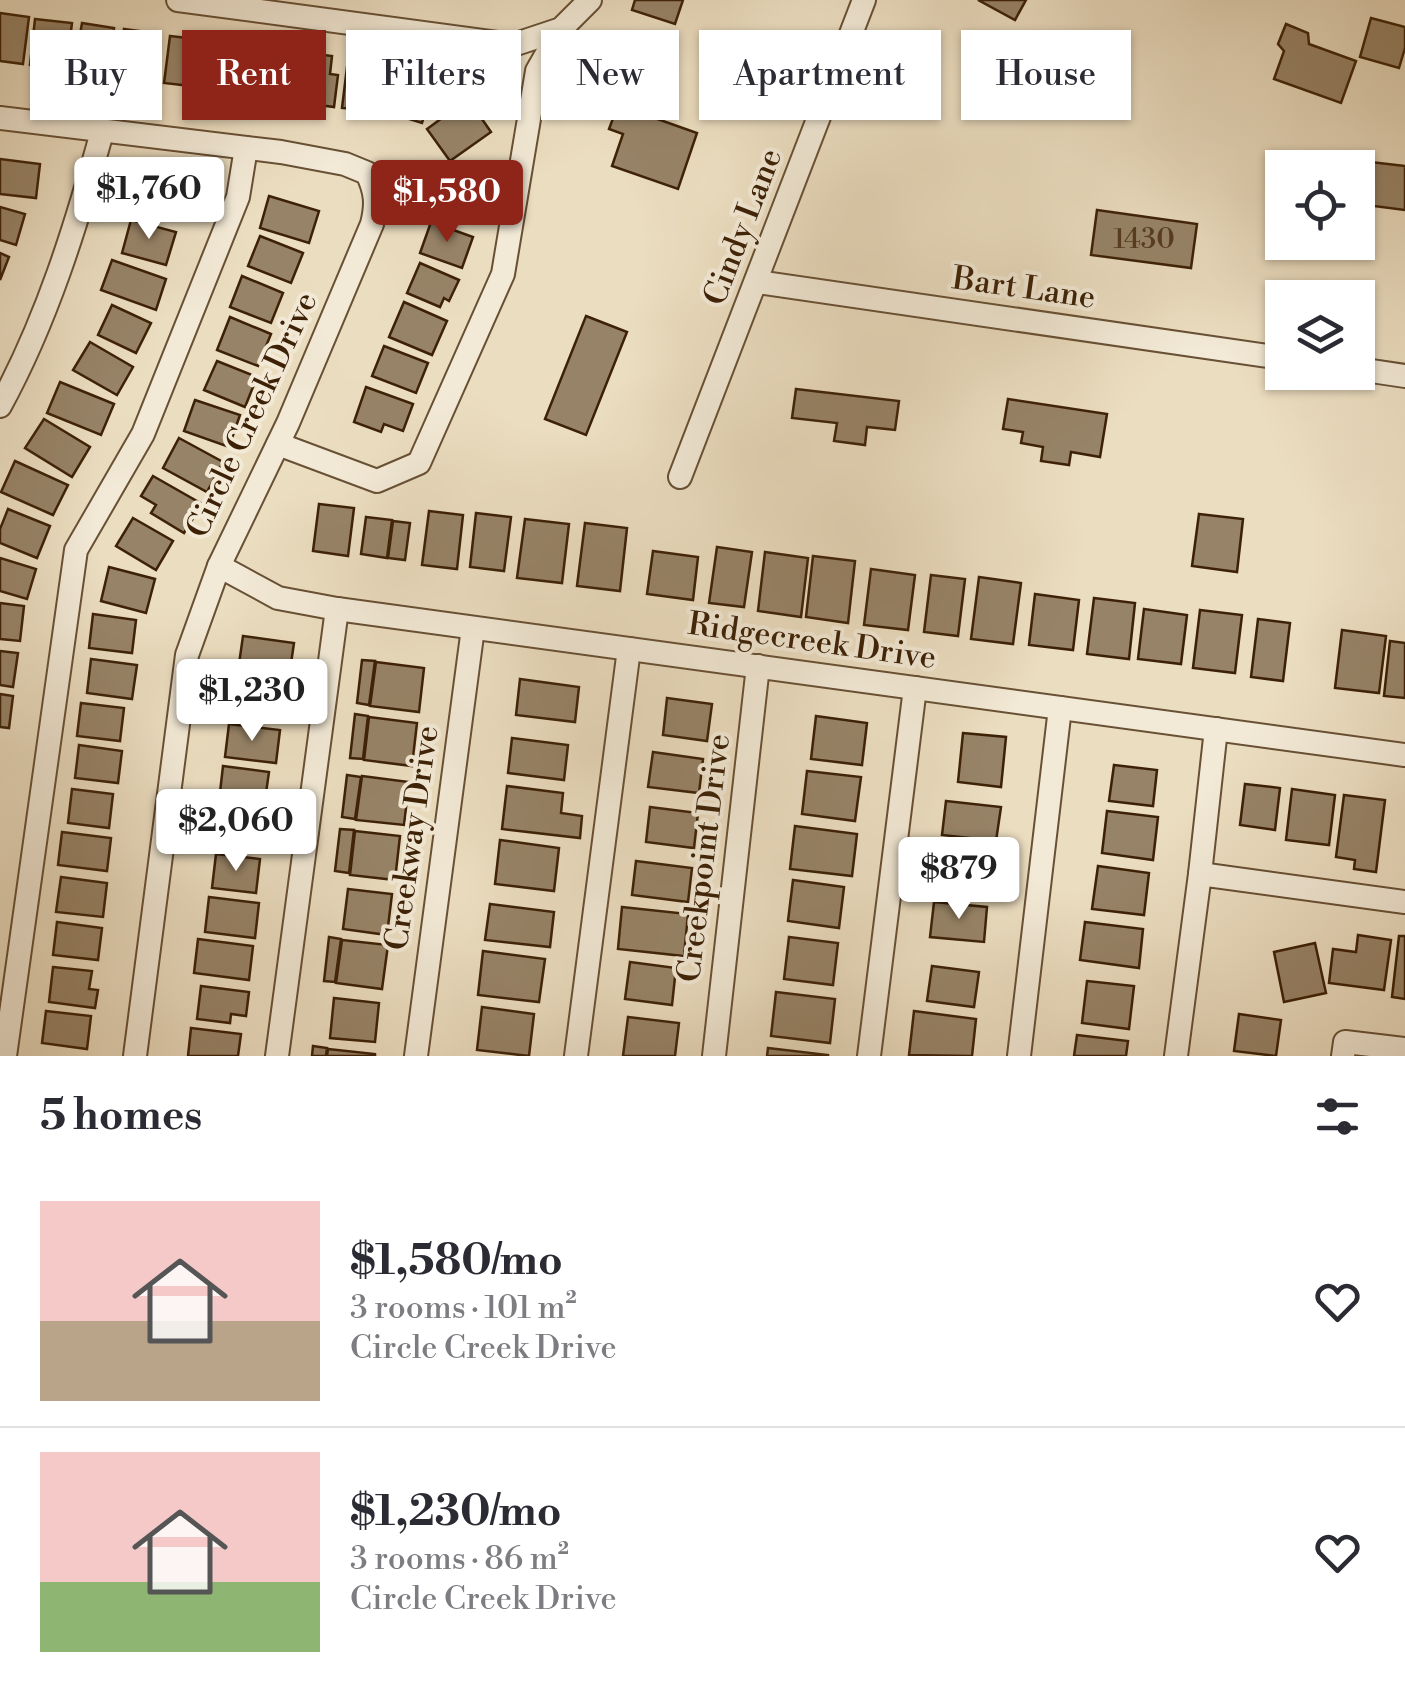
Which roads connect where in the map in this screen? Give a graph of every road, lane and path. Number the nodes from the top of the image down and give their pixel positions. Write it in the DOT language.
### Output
graph roads {
  1 [pos="178,0"];
  2 [pos="590,0"];
  3 [pos="864,0"];
  4 [pos="561,29"];
  5 [pos="0,118"];
  6 [pos="102,132"];
  7 [pos="246,148"];
  8 [pos="757,282"];
  9 [pos="1265,356"];
  10 [pos="1375,372"];
  11 [pos="1405,376"];
  12 [pos="0,406"];
  13 [pos="278,444"];
  14 [pos="680,476"];
  15 [pos="219,566"];
  16 [pos="336,609"];
  17 [pos="473,628"];
  18 [pos="629,649"];
  19 [pos="758,666"];
  20 [pos="915,688"];
  21 [pos="1060,708"];
  22 [pos="1216,729"];
  23 [pos="1405,755"];
  24 [pos="1200,874"];
  25 [pos="1405,902"];
  26 [pos="1405,1049"];
  27 [pos="4,1056"];
  28 [pos="134,1056"];
  29 [pos="277,1056"];
  30 [pos="416,1056"];
  31 [pos="576,1056"];
  32 [pos="714,1056"];
  33 [pos="869,1056"];
  34 [pos="1019,1056"];
  35 [pos="1176,1056"];
  36 [pos="1343,1056"];
  1 -- 4 [label="street"];
  2 -- 4 [label="street"];
  3 -- 8 [label="street, Cindy Lane"];
  4 -- 13 [label="street"];
  5 -- 6 [label="street, Circle Creek Drive"];
  6 -- 7 [label="street, Circle Creek Drive"];
  6 -- 12 [label="street"];
  7 -- 13 [label="street, Circle Creek Drive"];
  7 -- 27 [label="street"];
  8 -- 9 [label="street, Bart Lane"];
  8 -- 14 [label="street, Cindy Lane"];
  10 -- 11 [label="street"];
  13 -- 15 [label="street, Circle Creek Drive"];
  15 -- 16 [label="street, Ridgecreek Drive"];
  15 -- 28 [label="street, Circle Creek Drive"];
  16 -- 17 [label="street, Ridgecreek Drive"];
  16 -- 29 [label="street"];
  17 -- 18 [label="street, Ridgecreek Drive"];
  17 -- 30 [label="street, Creekway Drive"];
  18 -- 19 [label="street, Ridgecreek Drive"];
  18 -- 31 [label="street"];
  19 -- 20 [label="street, Ridgecreek Drive"];
  19 -- 32 [label="street, Creekpoint Drive"];
  20 -- 21 [label="street, Ridgecreek Drive"];
  20 -- 33 [label="street"];
  21 -- 22 [label="street, Ridgecreek Drive"];
  21 -- 34 [label="street"];
  22 -- 23 [label="street, Ridgecreek Drive"];
  22 -- 24 [label="street"];
  24 -- 25 [label="street"];
  24 -- 35 [label="street"];
  26 -- 36 [label="street"];
}
